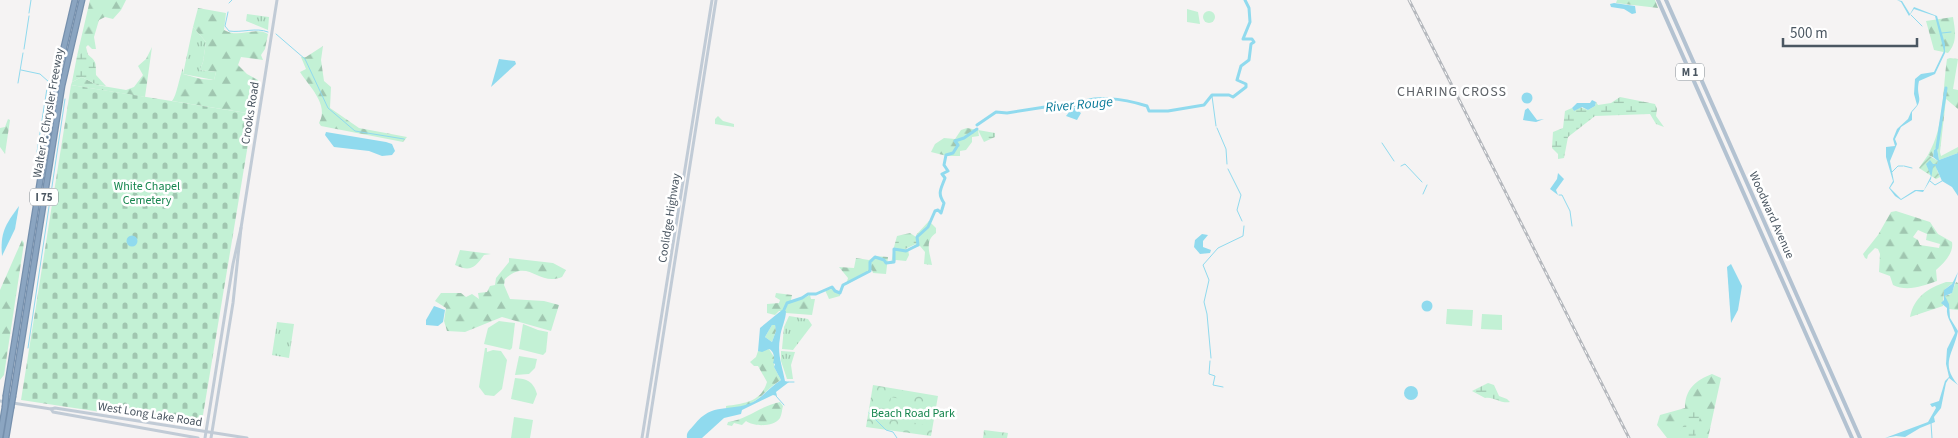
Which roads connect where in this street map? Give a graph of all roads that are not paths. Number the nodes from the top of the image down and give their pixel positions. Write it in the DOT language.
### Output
graph roads {
  1 [pos="75,0"];
  2 [pos="82,0"];
  3 [pos="277,0"];
  4 [pos="714,0"];
  5 [pos="1658,0"];
  6 [pos="1666,0"];
  7 [pos="1661,6"];
  8 [pos="1670,8"];
  9 [pos="1682,37"];
  10 [pos="1675,38"];
  11 [pos="1735,155"];
  12 [pos="1728,157"];
  13 [pos="1736,175"];
  14 [pos="1744,175"];
  15 [pos="683,197"];
  16 [pos="241,228"];
  17 [pos="1780,257"];
  18 [pos="1773,259"];
  19 [pos="233,264"];
  20 [pos="237,267"];
  21 [pos="227,301"];
  22 [pos="233,303"];
  23 [pos="225,312"];
  24 [pos="231,314"];
  25 [pos="1819,344"];
  26 [pos="1811,345"];
  27 [pos="219,348"];
  28 [pos="225,352"];
  29 [pos="1832,374"];
  30 [pos="215,376"];
  31 [pos="1825,376"];
  32 [pos="220,379"];
  33 [pos="0,401"];
  34 [pos="51,409"];
  35 [pos="77,411"];
  36 [pos="74,416"];
  37 [pos="104,416"];
  38 [pos="112,417"];
  39 [pos="97,421"];
  40 [pos="208,421"];
  41 [pos="107,423"];
  42 [pos="148,423"];
  43 [pos="214,424"];
  44 [pos="160,425"];
  45 [pos="145,430"];
  46 [pos="197,430"];
  47 [pos="157,431"];
  48 [pos="206,432"];
  49 [pos="212,433"];
  50 [pos="224,434"];
  51 [pos="0,437"];
  52 [pos="193,437"];
  53 [pos="1852,437"];
  54 [pos="6,438"];
  55 [pos="198,438"];
  56 [pos="205,438"];
  57 [pos="211,438"];
  58 [pos="220,438"];
  59 [pos="246,438"];
  60 [pos="642,438"];
  61 [pos="646,438"];
  62 [pos="1860,438"];
  1 -- 51 [label="highway, Walter P. Chrysler Freeway / I 75, bridge"];
  2 -- 54 [label="highway, Walter P. Chrysler Freeway / I 75, bridge"];
  3 -- 16 [label="main road, Crooks Road"];
  4 -- 15 [label="main road, Coolidge Highway"];
  5 -- 7 [label="main road, Woodward Avenue / M 1"];
  6 -- 8 [label="main road, Woodward Avenue / M 1"];
  7 -- 8 [label="main road"];
  7 -- 10 [label="main road, Woodward Avenue / M 1"];
  8 -- 9 [label="main road, Woodward Avenue / M 1"];
  9 -- 10 [label="main road"];
  9 -- 11 [label="main road, Woodward Avenue / M 1"];
  10 -- 12 [label="main road, Woodward Avenue / M 1"];
  11 -- 12 [label="main road"];
  11 -- 14 [label="main road, Woodward Avenue / M 1"];
  12 -- 13 [label="main road, Woodward Avenue / M 1"];
  13 -- 14 [label="main road"];
  13 -- 18 [label="main road, Woodward Avenue / M 1"];
  14 -- 17 [label="main road, Woodward Avenue / M 1"];
  15 -- 60 [label="main road, Coolidge Highway"];
  15 -- 61 [label="main road, Coolidge Highway"];
  16 -- 19 [label="main road, Crooks Road"];
  16 -- 20 [label="main road, Crooks Road"];
  17 -- 18 [label="main road"];
  17 -- 25 [label="main road, Woodward Avenue / M 1"];
  18 -- 26 [label="main road, M 1"];
  19 -- 20 [label="main road"];
  19 -- 21 [label="main road, Crooks Road"];
  20 -- 22 [label="main road, Crooks Road"];
  21 -- 22 [label="main road"];
  21 -- 23 [label="main road, Crooks Road"];
  22 -- 24 [label="main road, Crooks Road"];
  23 -- 24 [label="main road"];
  23 -- 27 [label="main road, Crooks Road"];
  24 -- 28 [label="main road, Crooks Road"];
  25 -- 26 [label="main road"];
  25 -- 29 [label="main road, Woodward Avenue / M 1"];
  26 -- 31 [label="main road, M 1"];
  27 -- 28 [label="main road"];
  27 -- 30 [label="main road, Crooks Road"];
  28 -- 32 [label="main road, Crooks Road"];
  29 -- 31 [label="main road"];
  29 -- 62 [label="main road, Woodward Avenue / M 1"];
  30 -- 32 [label="main road"];
  30 -- 40 [label="main road, Crooks Road"];
  31 -- 53 [label="main road, M 1"];
  32 -- 43 [label="main road, Crooks Road"];
  33 -- 34 [label="main road, West Long Lake Road"];
  34 -- 35 [label="main road, West Long Lake Road"];
  34 -- 36 [label="main road, West Long Lake Road"];
  35 -- 36 [label="main road"];
  35 -- 37 [label="main road, West Long Lake Road"];
  36 -- 39 [label="main road, West Long Lake Road"];
  37 -- 38 [label="main road, West Long Lake Road"];
  37 -- 39 [label="main road"];
  38 -- 41 [label="main road"];
  38 -- 42 [label="main road, West Long Lake Road"];
  39 -- 41 [label="main road, West Long Lake Road"];
  40 -- 43 [label="main road"];
  40 -- 48 [label="main road, Crooks Road"];
  41 -- 45 [label="main road, West Long Lake Road"];
  42 -- 44 [label="main road, West Long Lake Road"];
  42 -- 45 [label="main road"];
  43 -- 49 [label="main road, Crooks Road"];
  44 -- 46 [label="main road, West Long Lake Road"];
  44 -- 47 [label="main road"];
  45 -- 47 [label="main road, West Long Lake Road"];
  46 -- 48 [label="main road, West Long Lake Road"];
  46 -- 52 [label="main road"];
  47 -- 52 [label="main road, West Long Lake Road"];
  48 -- 49 [label="main road, West Long Lake Road"];
  48 -- 56 [label="main road, Crooks Road"];
  49 -- 50 [label="main road, West Long Lake Road"];
  49 -- 57 [label="main road, Crooks Road"];
  50 -- 58 [label="main road"];
  50 -- 59 [label="main road, West Long Lake Road"];
  52 -- 55 [label="main road, West Long Lake Road"];
}
